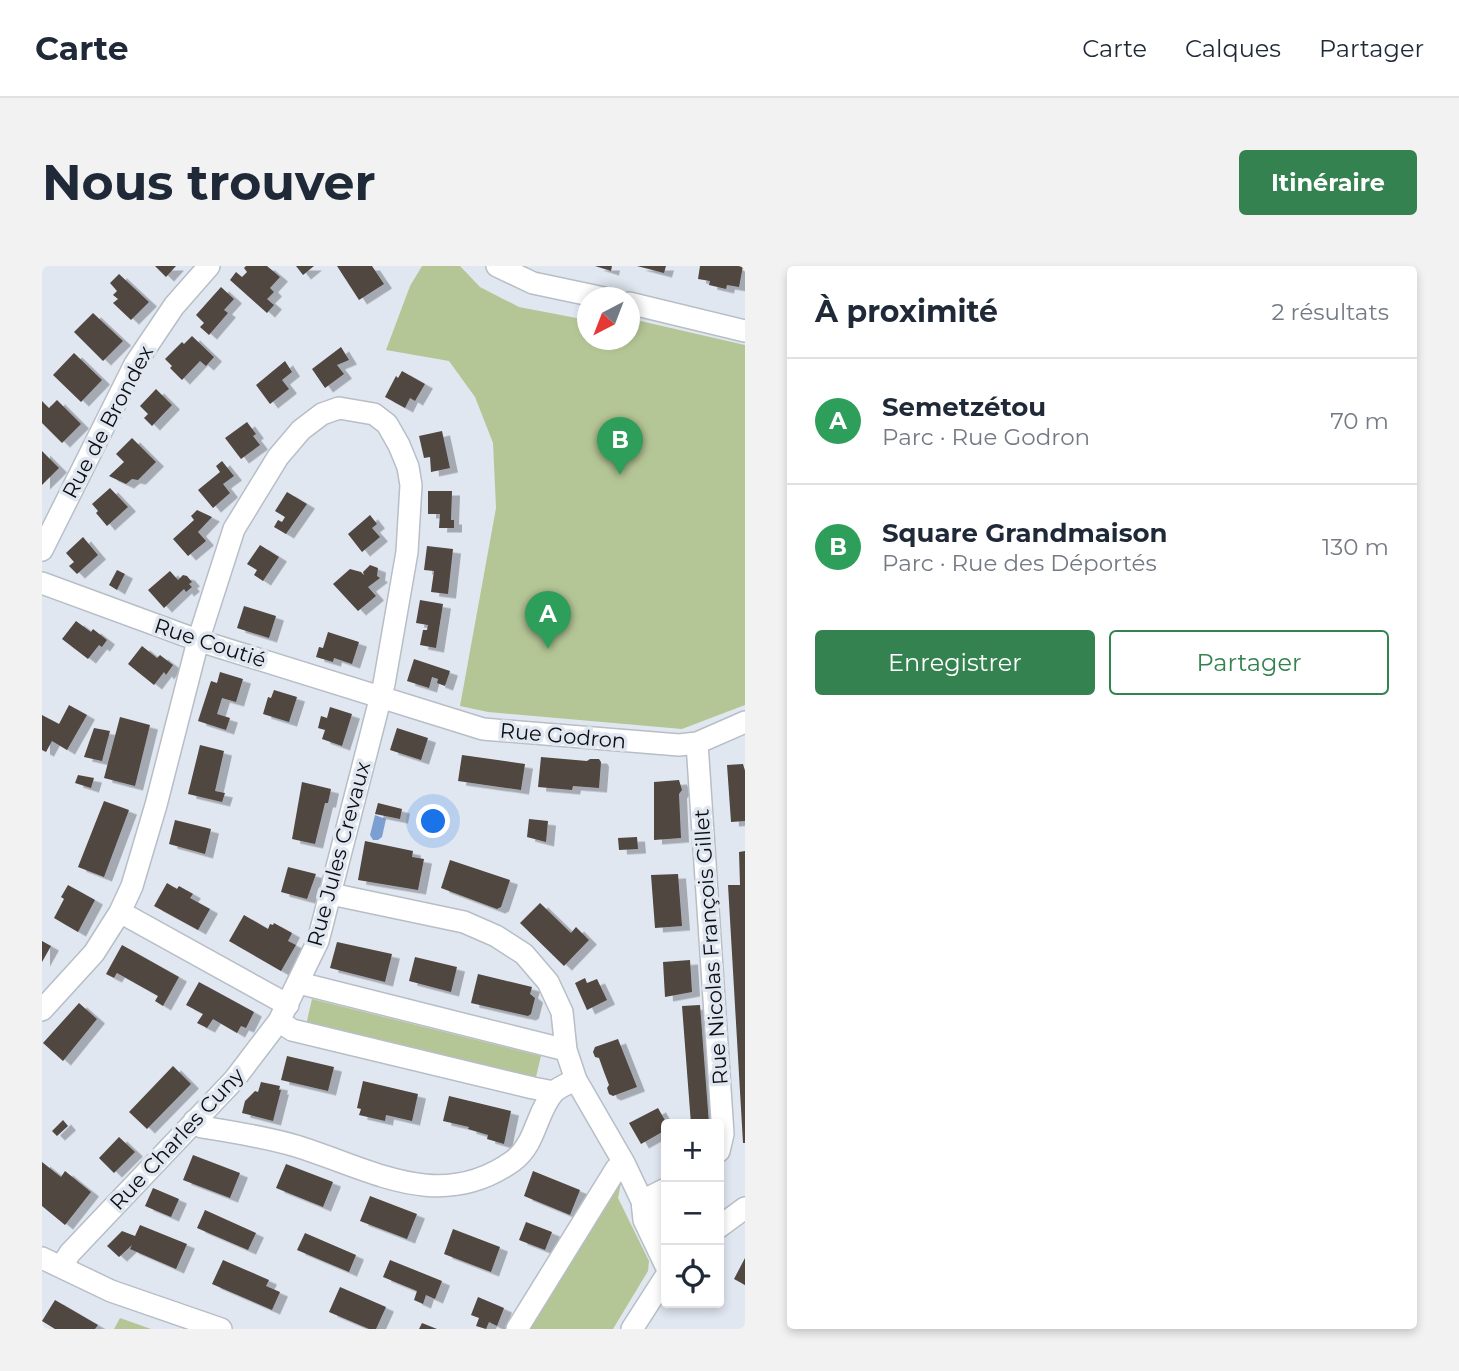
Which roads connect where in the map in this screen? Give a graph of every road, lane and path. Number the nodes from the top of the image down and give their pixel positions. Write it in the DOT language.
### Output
graph roads {
  1 [pos="209,266"];
  2 [pos="497,266"];
  3 [pos="577,292"];
  4 [pos="640,306"];
  5 [pos="745,331"];
  6 [pos="42,550"];
  7 [pos="42,583"];
  8 [pos="198,641"];
  9 [pos="380,698"];
  10 [pos="745,722"];
  11 [pos="697,743"];
  12 [pos="331,894"];
  13 [pos="115,921"];
  14 [pos="299,983"];
  15 [pos="42,1010"];
  16 [pos="283,1013"];
  17 [pos="566,1050"];
  18 [pos="576,1080"];
  19 [pos="554,1091"];
  20 [pos="722,1119"];
  21 [pos="194,1121"];
  22 [pos="625,1163"];
  23 [pos="661,1192"];
  24 [pos="642,1202"];
  25 [pos="745,1208"];
  26 [pos="661,1219"];
  27 [pos="724,1223"];
  28 [pos="661,1256"];
  29 [pos="52,1263"];
  30 [pos="661,1284"];
  31 [pos="221,1329"];
  32 [pos="517,1329"];
  33 [pos="632,1329"];
  1 -- 6 [label="street, Rue de Brondex"];
  2 -- 3 [label="street"];
  4 -- 5 [label="street"];
  7 -- 8 [label="street, Rue Coutié"];
  8 -- 9 [label="street, Rue Coutié"];
  8 -- 9 [label="street, Rue Jules Crevaux"];
  8 -- 13 [label="street, Rue Jules Crevaux"];
  9 -- 11 [label="street, Rue Godron"];
  9 -- 12 [label="street, Rue Jules Crevaux"];
  10 -- 11 [label="street, Rue Godron"];
  11 -- 20 [label="street, Rue Nicolas François Gillet"];
  12 -- 14 [label="street, Rue Jules Crevaux"];
  12 -- 17 [label="street"];
  13 -- 15 [label="street, Rue Jules Crevaux"];
  13 -- 16 [label="street"];
  14 -- 16 [label="street, Rue Jules Crevaux"];
  14 -- 17 [label="street"];
  16 -- 19 [label="street"];
  16 -- 21 [label="street, Rue Charles Cuny"];
  17 -- 18 [label="street"];
  18 -- 19 [label="street"];
  18 -- 22 [label="street"];
  19 -- 21 [label="street"];
  21 -- 29 [label="street, Rue Charles Cuny"];
  22 -- 24 [label="street"];
  22 -- 32 [label="street"];
  23 -- 24 [label="street"];
  24 -- 26 [label="street"];
  24 -- 28 [label="street"];
  25 -- 27 [label="street"];
  29 -- 31 [label="street"];
  30 -- 33 [label="street"];
}
